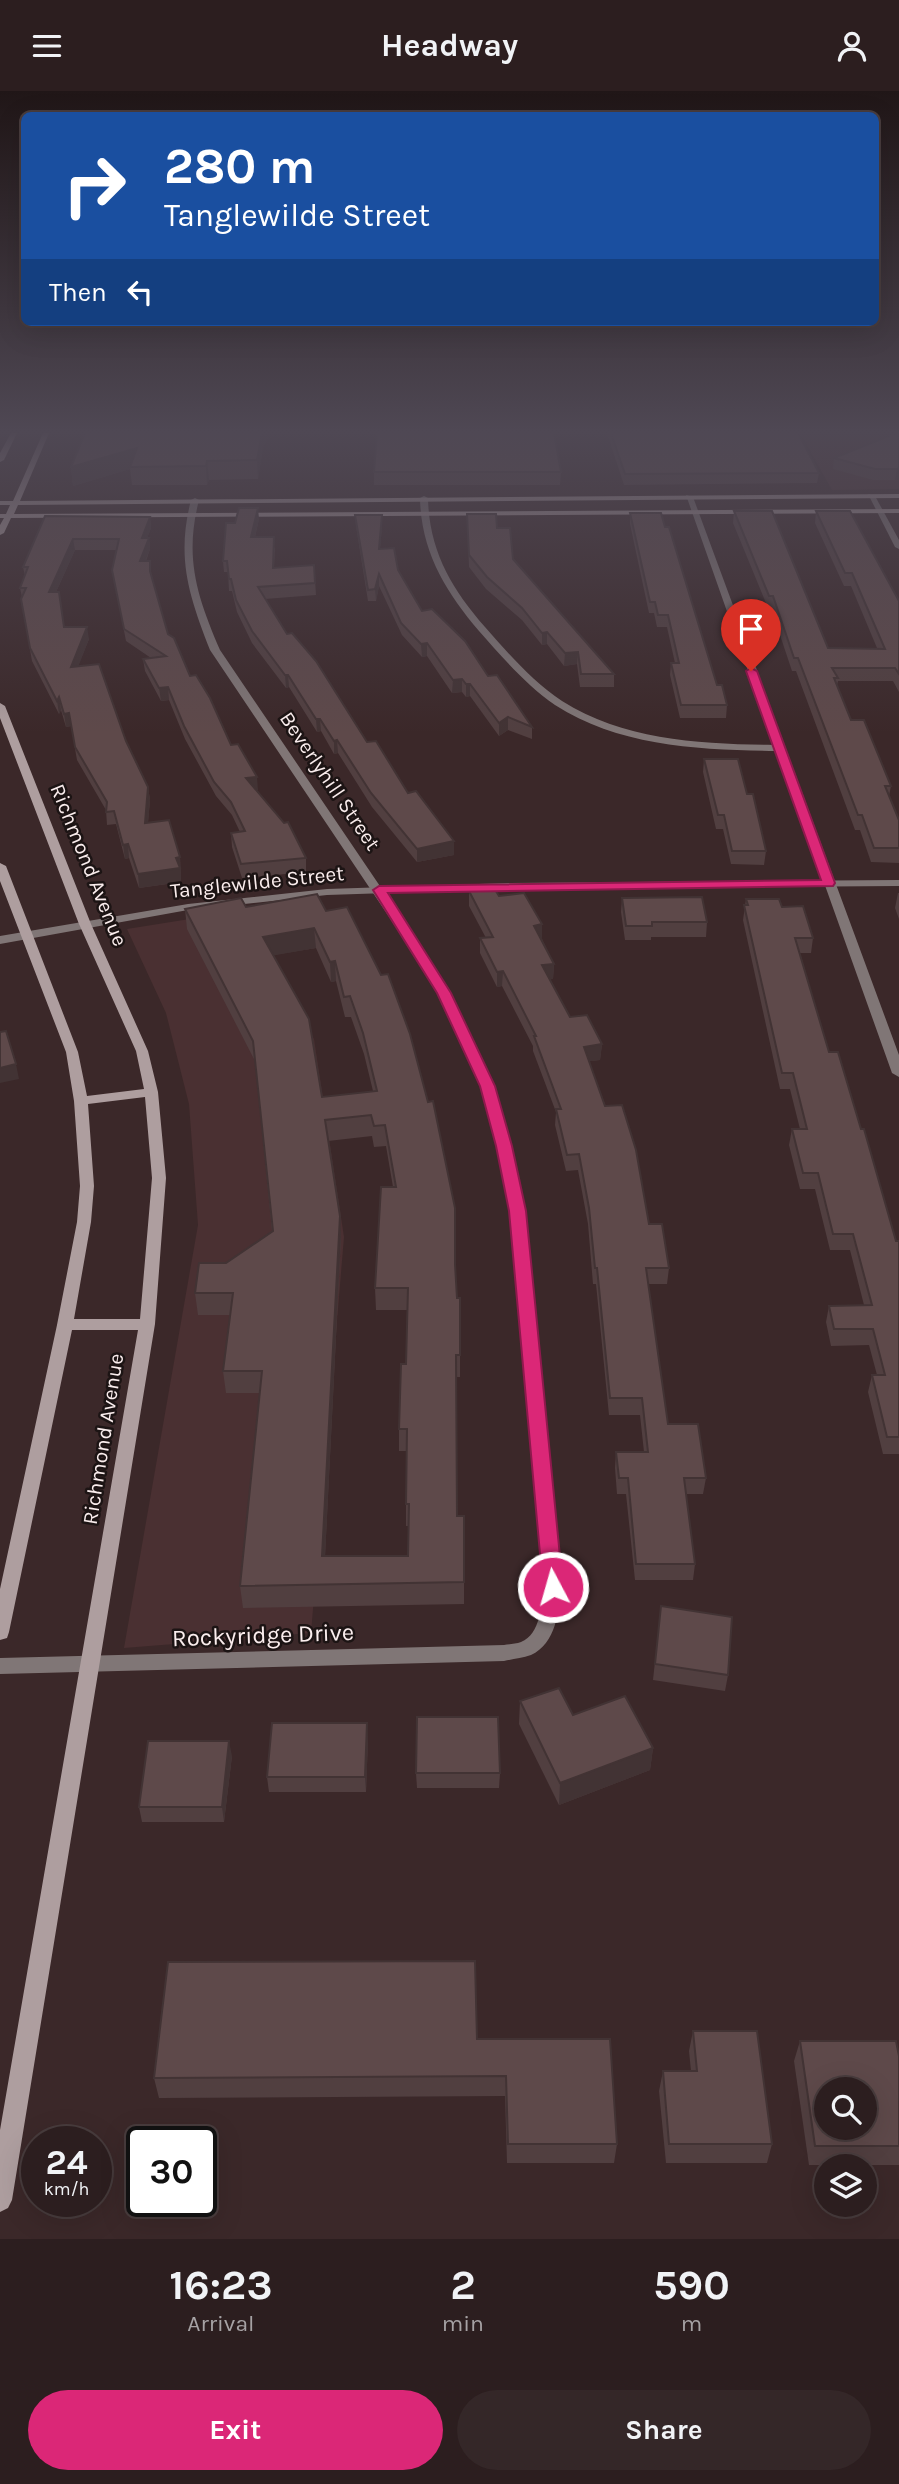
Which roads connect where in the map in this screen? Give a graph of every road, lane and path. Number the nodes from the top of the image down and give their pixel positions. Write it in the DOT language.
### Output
graph roads {
  1 [pos="188,533"];
  2 [pos="426,533"];
  3 [pos="701,533"];
  4 [pos="0,706"];
  5 [pos="779,748"];
  6 [pos="0,866"];
  7 [pos="829,883"];
  8 [pos="899,883"];
  9 [pos="379,890"];
  10 [pos="85,924"];
  11 [pos="26,935"];
  12 [pos="0,940"];
  13 [pos="899,1073"];
  14 [pos="151,1092"];
  15 [pos="81,1101"];
  16 [pos="147,1324"];
  17 [pos="65,1325"];
  18 [pos="0,1632"];
  19 [pos="527,1648"];
  20 [pos="91,1664"];
  21 [pos="0,1666"];
  22 [pos="0,2200"];
  1 -- 9 [label="street, Beverlyhill Street"];
  2 -- 5 [label="street"];
  3 -- 5 [label="street"];
  4 -- 10 [label="main road, Richmond Avenue"];
  5 -- 7 [label="street"];
  6 -- 11 [label="main road"];
  7 -- 8 [label="street, Tanglewilde Street"];
  7 -- 9 [label="street, Tanglewilde Street"];
  7 -- 13 [label="street"];
  9 -- 10 [label="street, Tanglewilde Street"];
  9 -- 19 [label="street, Beverlyhill Street"];
  10 -- 11 [label="street, Tanglewilde Street"];
  10 -- 14 [label="main road, Richmond Avenue"];
  11 -- 12 [label="street, Tanglewilde Street"];
  11 -- 15 [label="main road"];
  14 -- 15 [label="main road"];
  14 -- 16 [label="main road, Richmond Avenue"];
  15 -- 17 [label="main road"];
  16 -- 17 [label="main road"];
  16 -- 20 [label="main road, Richmond Avenue"];
  17 -- 18 [label="main road"];
  19 -- 20 [label="street, Rockyridge Drive"];
  20 -- 21 [label="street, Rockyridge Drive"];
  20 -- 22 [label="main road, Richmond Avenue"];
}
